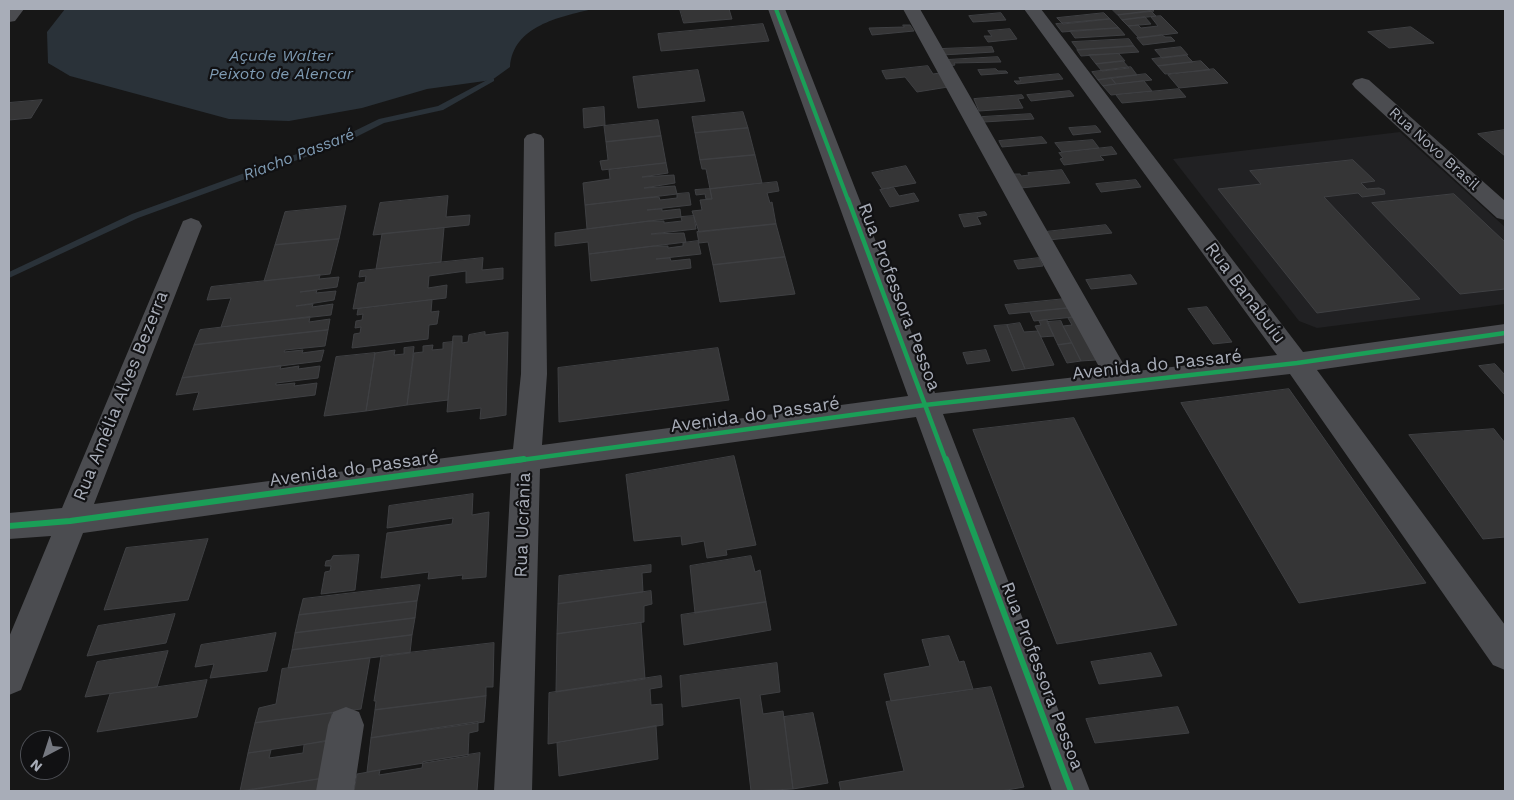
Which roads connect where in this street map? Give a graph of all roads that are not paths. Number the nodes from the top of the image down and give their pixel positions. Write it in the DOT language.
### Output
graph roads {
  1 [pos="15,9"];
  2 [pos="776,9"];
  3 [pos="911,9"];
  4 [pos="1032,9"];
  5 [pos="9,17"];
  6 [pos="1362,84"];
  7 [pos="534,139"];
  8 [pos="1505,213"];
  9 [pos="191,226"];
  10 [pos="1505,333"];
  11 [pos="1297,363"];
  12 [pos="1121,383"];
  13 [pos="925,405"];
  14 [pos="526,460"];
  15 [pos="70,521"];
  16 [pos="9,526"];
  17 [pos="1505,653"];
  18 [pos="9,678"];
  19 [pos="346,725"];
  20 [pos="335,791"];
  21 [pos="513,791"];
  22 [pos="1071,791"];
  1 -- 5 [label="street"];
  2 -- 13 [label="street, Rua Professora Pessoa"];
  3 -- 12 [label="street"];
  4 -- 11 [label="street, Rua Banabuíu"];
  6 -- 8 [label="street, Rua Novo Brasil"];
  7 -- 14 [label="street, Rua Ucrânia"];
  9 -- 15 [label="street, Rua Amélia Alves Bezerra"];
  10 -- 11 [label="street, Avenida do Passaré"];
  11 -- 12 [label="street, Avenida do Passaré"];
  11 -- 17 [label="street, Rua Banabuíu"];
  12 -- 13 [label="street, Avenida do Passaré"];
  13 -- 14 [label="street, Avenida do Passaré"];
  13 -- 22 [label="street, Rua Professora Pessoa"];
  14 -- 15 [label="street, Avenida do Passaré"];
  14 -- 21 [label="street, Rua Ucrânia"];
  15 -- 16 [label="street, Avenida do Passaré"];
  15 -- 18 [label="street, Rua Amélia Alves Bezerra"];
  19 -- 20 [label="street"];
}
